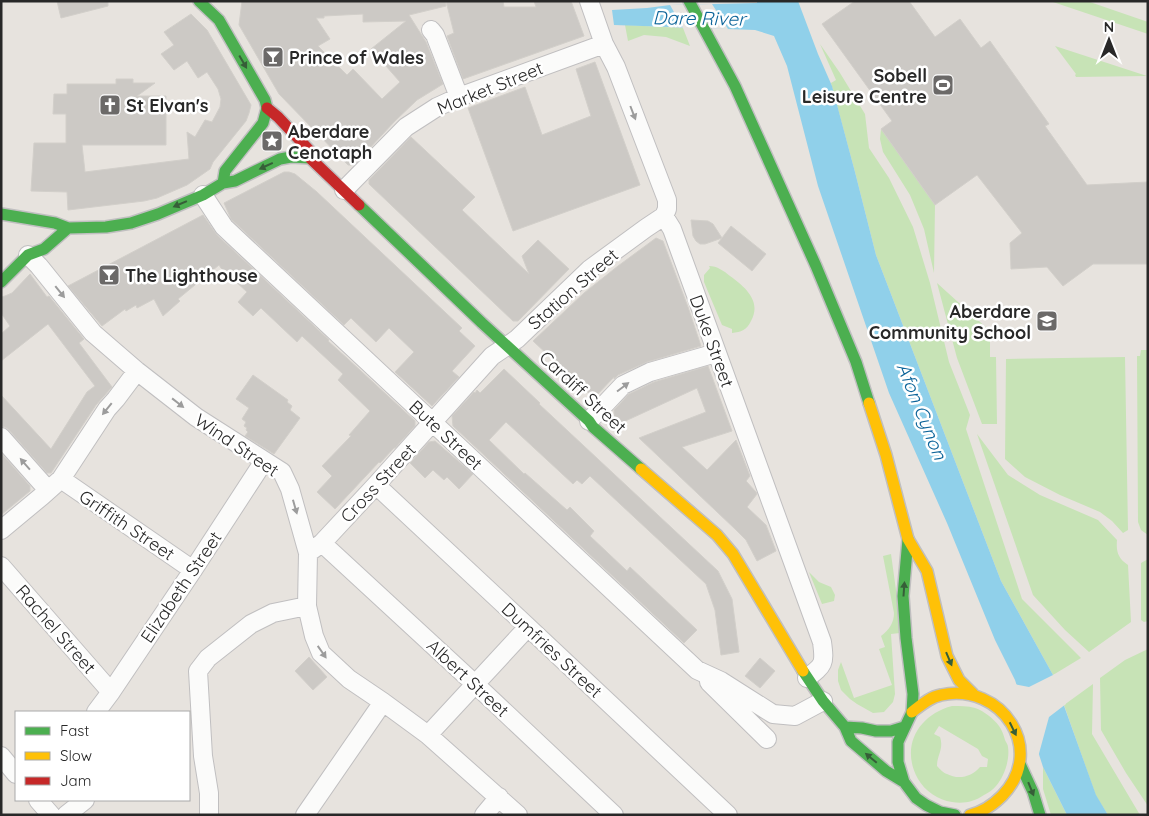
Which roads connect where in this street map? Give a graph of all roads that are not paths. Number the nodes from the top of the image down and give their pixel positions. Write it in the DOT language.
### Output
graph roads {
  1 [pos="199,1"];
  2 [pos="589,1"];
  3 [pos="689,1"];
  4 [pos="431,30"];
  5 [pos="604,44"];
  6 [pos="459,96"];
  7 [pos="267,108"];
  8 [pos="310,158"];
  9 [pos="223,182"];
  10 [pos="344,190"];
  11 [pos="203,195"];
  12 [pos="1,214"];
  13 [pos="664,216"];
  14 [pos="68,228"];
  15 [pos="25,249"];
  16 [pos="1,282"];
  17 [pos="507,346"];
  18 [pos="716,353"];
  19 [pos="136,371"];
  20 [pos="589,421"];
  21 [pos="433,422"];
  22 [pos="1,437"];
  23 [pos="264,461"];
  24 [pos="55,485"];
  25 [pos="376,486"];
  26 [pos="1,530"];
  27 [pos="908,539"];
  28 [pos="315,548"];
  29 [pos="1,566"];
  30 [pos="193,570"];
  31 [pos="307,606"];
  32 [pos="528,627"];
  33 [pos="696,670"];
  34 [pos="807,678"];
  35 [pos="476,685"];
  36 [pos="111,692"];
  37 [pos="973,694"];
  38 [pos="823,701"];
  39 [pos="384,702"];
  40 [pos="97,711"];
  41 [pos="912,712"];
  42 [pos="845,727"];
  43 [pos="904,727"];
  44 [pos="428,735"];
  45 [pos="767,738"];
  46 [pos="1020,764"];
  47 [pos="904,782"];
  48 [pos="499,798"];
  49 [pos="39,801"];
  50 [pos="84,801"];
  51 [pos="929,810"];
  52 [pos="975,814"];
  53 [pos="51,815"];
  54 [pos="66,815"];
  55 [pos="209,815"];
  56 [pos="305,815"];
  57 [pos="484,815"];
  58 [pos="518,815"];
  59 [pos="614,815"];
  60 [pos="728,815"];
  61 [pos="955,815"];
  62 [pos="1040,815"];
  1 -- 7 [label="main road, one-way"];
  2 -- 5 [label="street, Duke Street"];
  3 -- 27 [label="main road"];
  4 -- 6 [label="street"];
  5 -- 6 [label="street, Market Street"];
  5 -- 13 [label="street, Duke Street, one-way"];
  6 -- 10 [label="street, Market Street"];
  7 -- 8 [label="main road, Cardiff Street"];
  7 -- 9 [label="main road"];
  8 -- 9 [label="main road, one-way"];
  8 -- 10 [label="main road, Cardiff Street"];
  9 -- 11 [label="main road"];
  10 -- 17 [label="main road, Cardiff Street"];
  11 -- 14 [label="main road, one-way"];
  11 -- 21 [label="street, Bute Street"];
  12 -- 14 [label="main road"];
  13 -- 17 [label="street, Station Street"];
  13 -- 18 [label="street, Duke Street"];
  14 -- 15 [label="main road"];
  15 -- 16 [label="main road"];
  15 -- 19 [label="street, Wind Street, one-way"];
  17 -- 20 [label="main road, Cardiff Street"];
  17 -- 21 [label="street, Cross Street"];
  20 -- 18 [label="street, one-way"];
  18 -- 34 [label="street, Duke Street"];
  19 -- 23 [label="street, Wind Street, one-way"];
  19 -- 24 [label="street, one-way"];
  20 -- 34 [label="main road, Cardiff Street"];
  21 -- 25 [label="street, Cross Street"];
  21 -- 33 [label="street, Bute Street"];
  24 -- 22 [label="street, Griffith Street, one-way"];
  23 -- 28 [label="street, Wind Street, one-way"];
  23 -- 30 [label="street, Elizabeth Street"];
  24 -- 26 [label="street"];
  24 -- 30 [label="street, Griffith Street"];
  25 -- 28 [label="street, Cross Street"];
  25 -- 32 [label="street, Dumfries Street"];
  27 -- 37 [label="main road, one-way"];
  41 -- 27 [label="main road, one-way"];
  28 -- 31 [label="street, Wind Street"];
  28 -- 35 [label="street, Albert Street"];
  29 -- 36 [label="street, Rachel Street"];
  30 -- 36 [label="street, Elizabeth Street"];
  31 -- 39 [label="street, Wind Street, one-way"];
  31 -- 55 [label="street"];
  32 -- 35 [label="street"];
  32 -- 60 [label="street, Dumfries Street"];
  33 -- 38 [label="street, Bute Street"];
  33 -- 45 [label="street, Bute Street"];
  34 -- 38 [label="main road, Cardiff Street"];
  35 -- 44 [label="street"];
  35 -- 59 [label="street, Albert Street"];
  36 -- 40 [label="street, Elizabeth Street"];
  37 -- 41 [label="main road"];
  37 -- 46 [label="main road, one-way"];
  38 -- 42 [label="main road, Cardiff Street"];
  39 -- 44 [label="street, Wind Street"];
  39 -- 56 [label="street"];
  41 -- 43 [label="main road"];
  42 -- 43 [label="main road"];
  47 -- 42 [label="main road, Cardiff Street, one-way"];
  43 -- 47 [label="main road"];
  44 -- 48 [label="street, Wind Street"];
  46 -- 52 [label="main road"];
  46 -- 62 [label="main road, one-way"];
  47 -- 51 [label="main road"];
  48 -- 57 [label="street"];
  48 -- 58 [label="street, Wind Street"];
  49 -- 53 [label="street"];
  50 -- 54 [label="street"];
  51 -- 61 [label="main road"];
}
